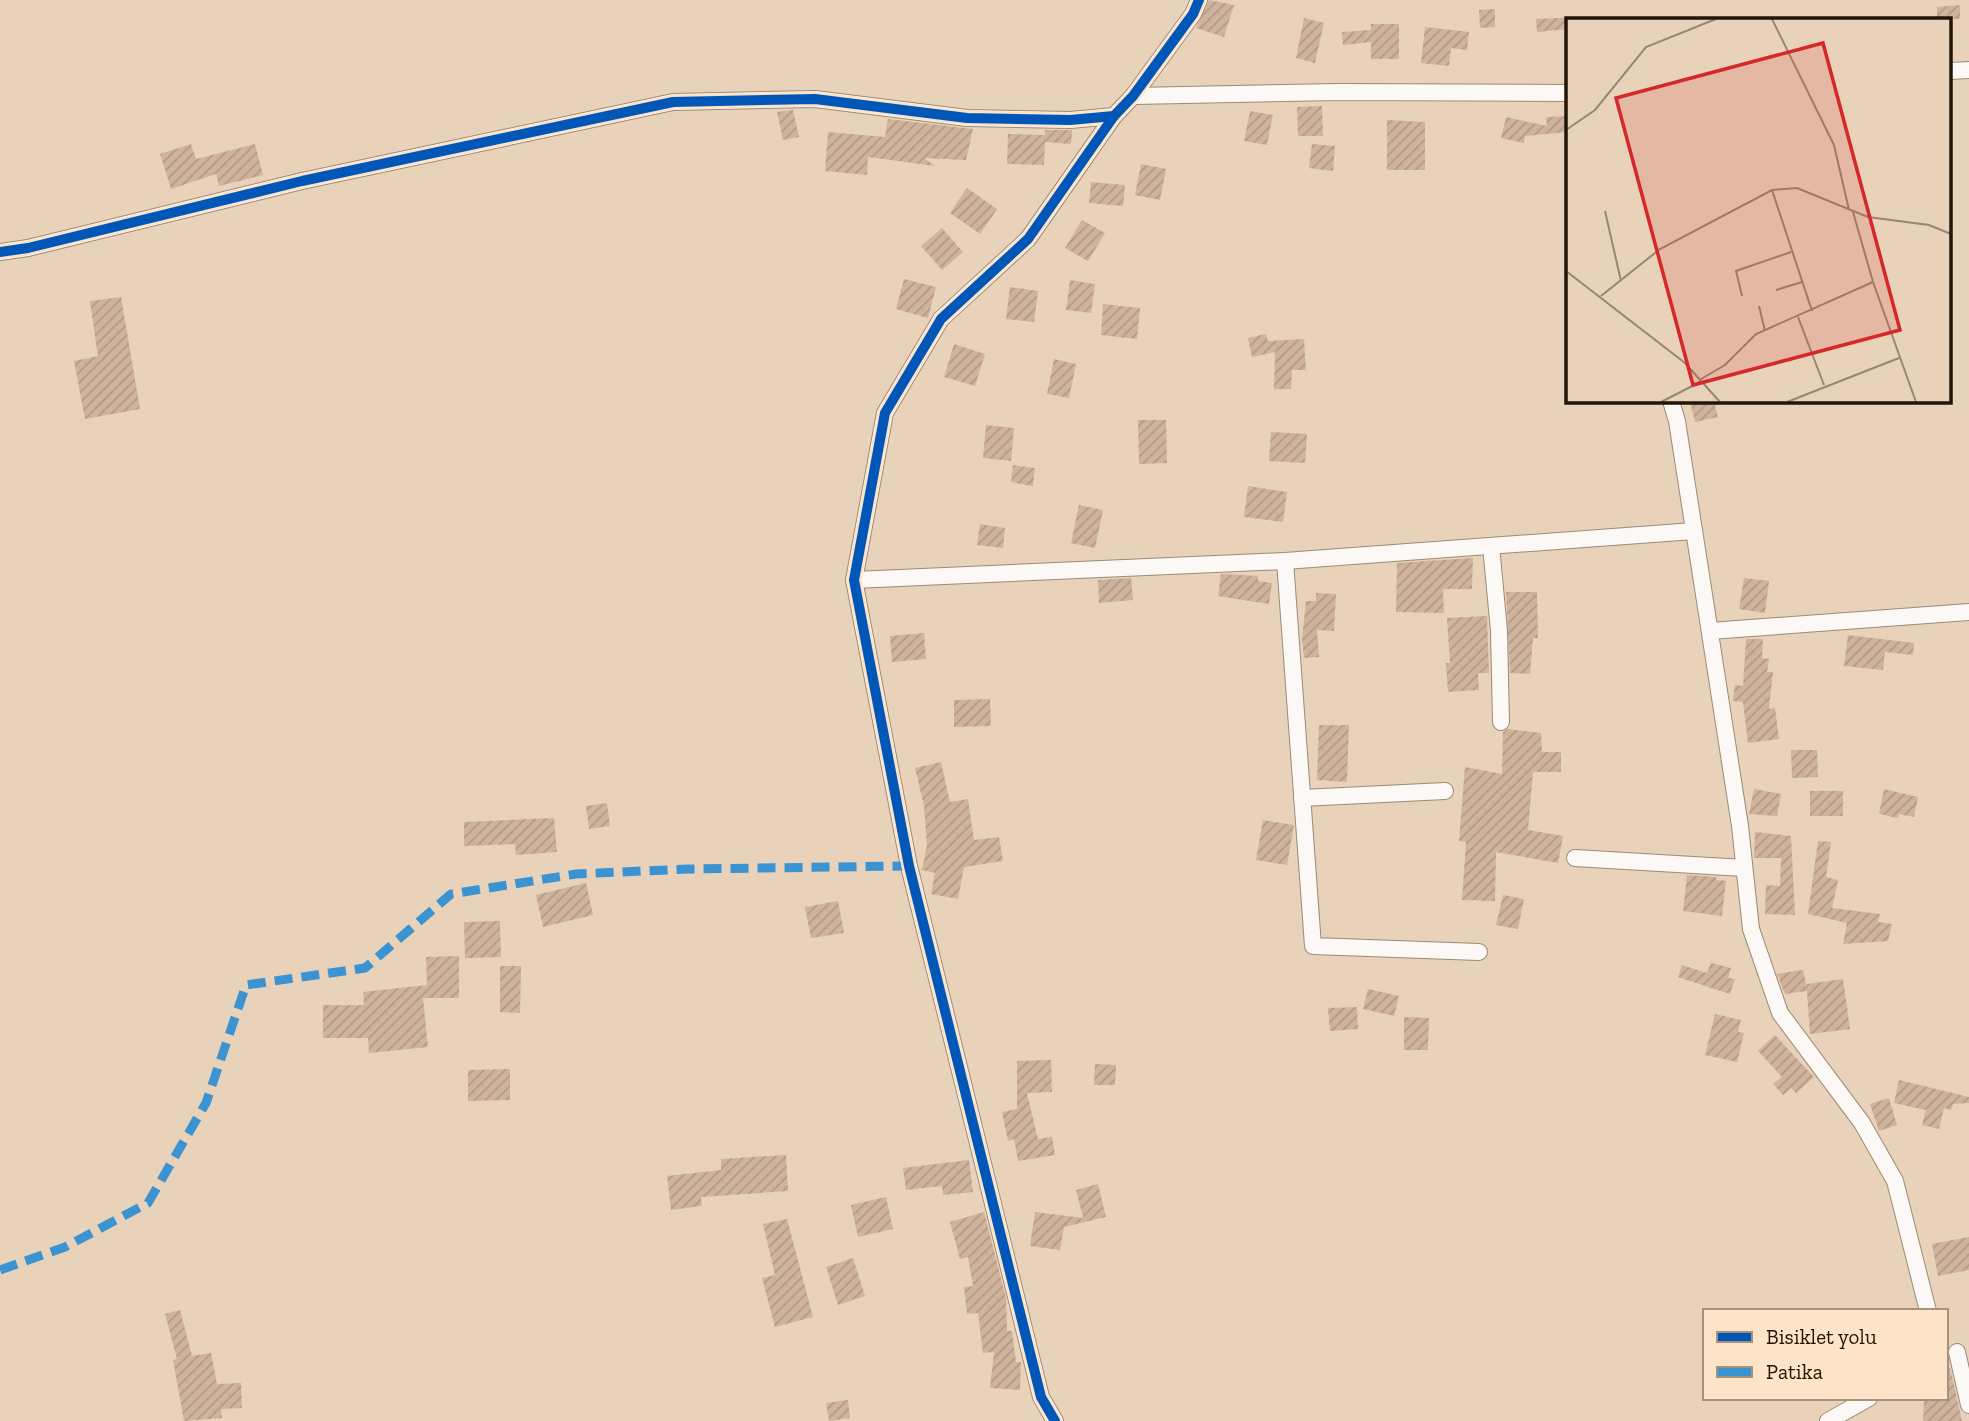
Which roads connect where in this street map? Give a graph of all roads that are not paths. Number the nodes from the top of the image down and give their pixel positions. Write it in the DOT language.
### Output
graph roads {
  1 [pos="1199,0"];
  2 [pos="1566,93"];
  3 [pos="1133,96"];
  4 [pos="1114,117"];
  5 [pos="0,252"];
  6 [pos="1671,402"];
  7 [pos="1694,531"];
  8 [pos="1491,546"];
  9 [pos="1285,561"];
  10 [pos="854,580"];
  11 [pos="1969,611"];
  12 [pos="1710,631"];
  13 [pos="1501,722"];
  14 [pos="1445,791"];
  15 [pos="1302,798"];
  16 [pos="1575,858"];
  17 [pos="1744,868"];
  18 [pos="1479,952"];
  19 [pos="1927,1309"];
  20 [pos="1957,1352"];
  21 [pos="1865,1400"];
  22 [pos="1969,1405"];
  23 [pos="1055,1421"];
  24 [pos="1828,1421"];
  1 -- 3 [label="street"];
  2 -- 3 [label="street"];
  3 -- 4 [label="street"];
  4 -- 5 [label="street"];
  4 -- 10 [label="street"];
  6 -- 7 [label="street"];
  7 -- 8 [label="street"];
  7 -- 12 [label="street"];
  8 -- 9 [label="street"];
  8 -- 13 [label="street"];
  9 -- 10 [label="street"];
  9 -- 15 [label="street"];
  10 -- 23 [label="street"];
  11 -- 12 [label="street"];
  12 -- 17 [label="street"];
  14 -- 15 [label="street"];
  15 -- 18 [label="street"];
  16 -- 17 [label="street"];
  17 -- 19 [label="street"];
  20 -- 22 [label="street"];
  21 -- 24 [label="street"];
}
